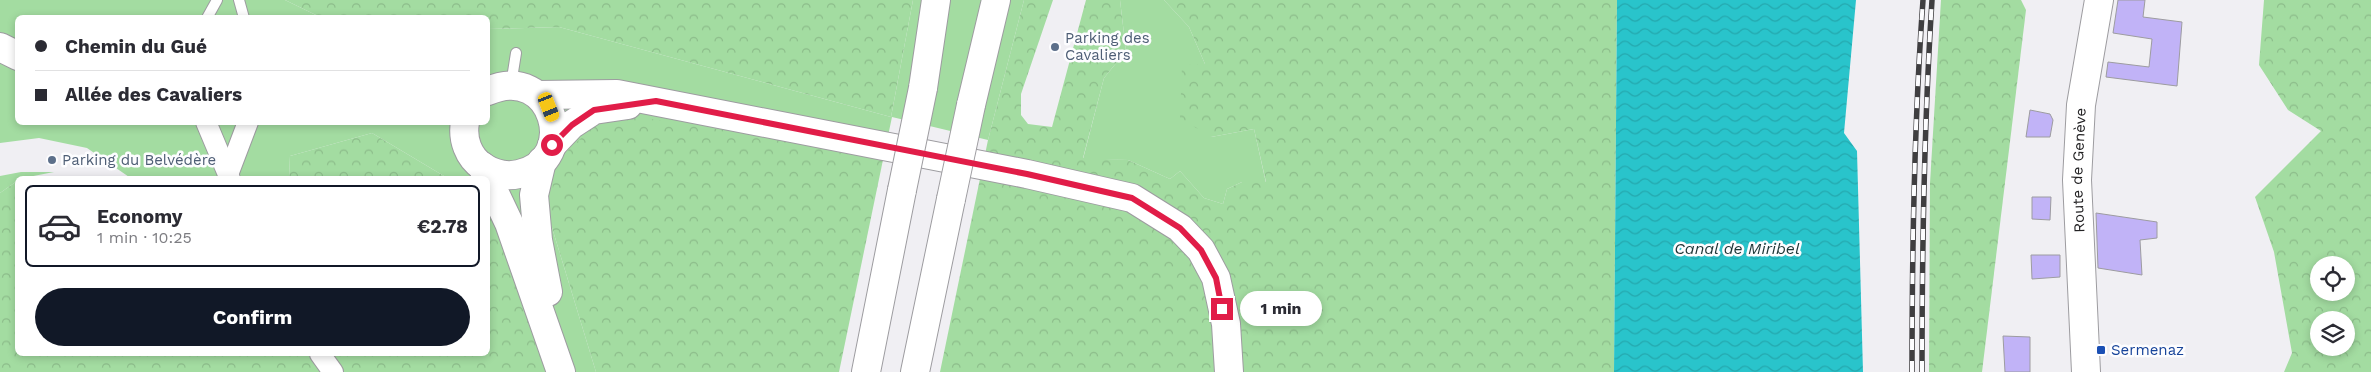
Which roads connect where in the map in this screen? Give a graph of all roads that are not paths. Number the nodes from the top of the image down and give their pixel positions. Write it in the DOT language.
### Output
graph roads {
  1 [pos="218,0"];
  2 [pos="239,0"];
  3 [pos="936,0"];
  4 [pos="996,0"];
  5 [pos="2099,0"];
  6 [pos="209,15"];
  7 [pos="243,15"];
  8 [pos="0,47"];
  9 [pos="516,53"];
  10 [pos="15,54"];
  11 [pos="499,88"];
  12 [pos="538,95"];
  13 [pos="656,101"];
  14 [pos="207,125"];
  15 [pos="247,125"];
  16 [pos="463,125"];
  17 [pos="547,153"];
  18 [pos="482,166"];
  19 [pos="229,175"];
  20 [pos="487,176"];
  21 [pos="490,182"];
  22 [pos="322,356"];
  23 [pos="865,370"];
  24 [pos="334,372"];
  25 [pos="561,372"];
  26 [pos="574,372"];
  27 [pos="915,372"];
  28 [pos="1229,372"];
  29 [pos="2086,372"];
  1 -- 6 [label="lane"];
  2 -- 7 [label="lane"];
  3 -- 23 [label="main road, bridge"];
  4 -- 27 [label="main road, bridge"];
  5 -- 29 [label="main road, Route de Genève"];
  8 -- 10 [label="main road"];
  9 -- 11 [label="lane"];
  11 -- 12 [label="main road"];
  12 -- 13 [label="main road"];
  12 -- 17 [label="main road"];
  13 -- 17 [label="main road"];
  13 -- 28 [label="main road"];
  14 -- 19 [label="street"];
  15 -- 19 [label="street"];
  16 -- 18 [label="main road"];
  17 -- 18 [label="main road"];
  17 -- 26 [label="main road"];
  18 -- 20 [label="main road"];
  21 -- 25 [label="main road"];
  22 -- 24 [label="street"];
}
